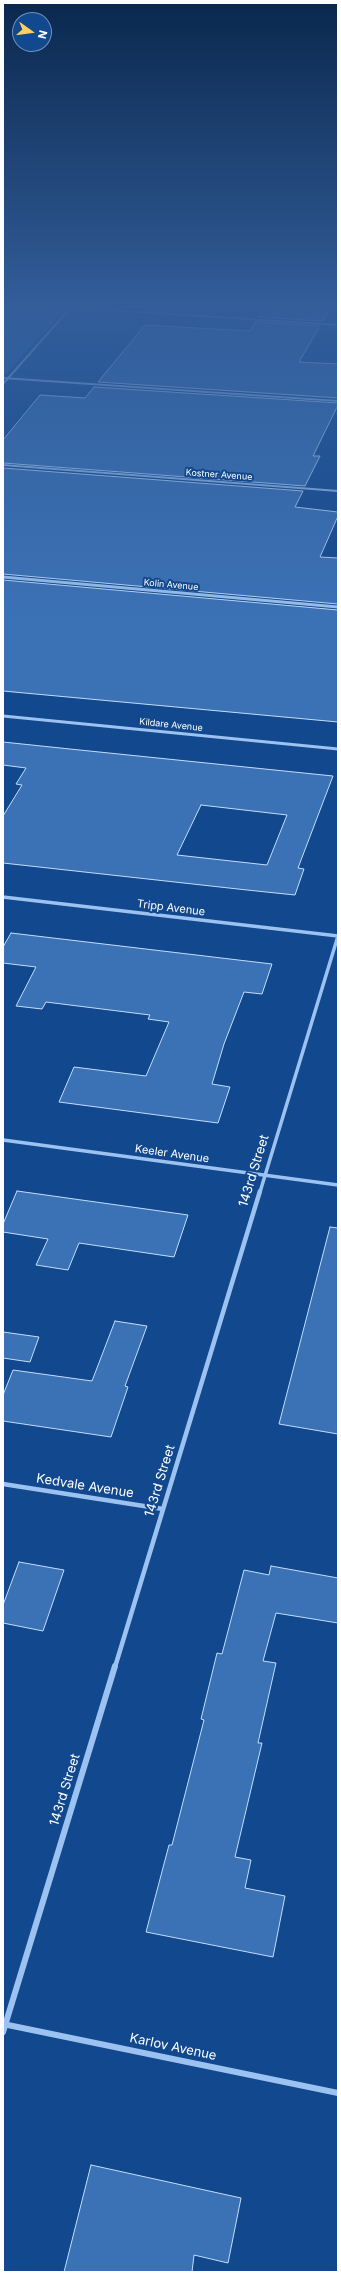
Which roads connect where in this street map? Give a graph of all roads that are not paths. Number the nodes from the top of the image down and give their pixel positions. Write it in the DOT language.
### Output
graph roads {
  1 [pos="3,465"];
  2 [pos="338,491"];
  3 [pos="3,577"];
  4 [pos="338,607"];
  5 [pos="3,716"];
  6 [pos="338,749"];
  7 [pos="3,898"];
  8 [pos="338,936"];
  9 [pos="3,1140"];
  10 [pos="264,1175"];
  11 [pos="338,1185"];
  12 [pos="3,1484"];
  13 [pos="163,1509"];
  14 [pos="4,2024"];
  15 [pos="3,2032"];
  16 [pos="338,2093"];
  1 -- 2 [label="street, Kostner Avenue"];
  3 -- 4 [label="street, Kolin Avenue"];
  5 -- 6 [label="street, Kildare Avenue"];
  7 -- 8 [label="street, Tripp Avenue"];
  8 -- 10 [label="street, 143rd Street"];
  9 -- 10 [label="street, Keeler Avenue"];
  10 -- 11 [label="street, Keeler Avenue"];
  10 -- 13 [label="street, 143rd Street"];
  12 -- 13 [label="street, Kedvale Avenue"];
  13 -- 14 [label="street, 143rd Street"];
  14 -- 15 [label="street, 143rd Street"];
  14 -- 16 [label="street, Karlov Avenue"];
}
